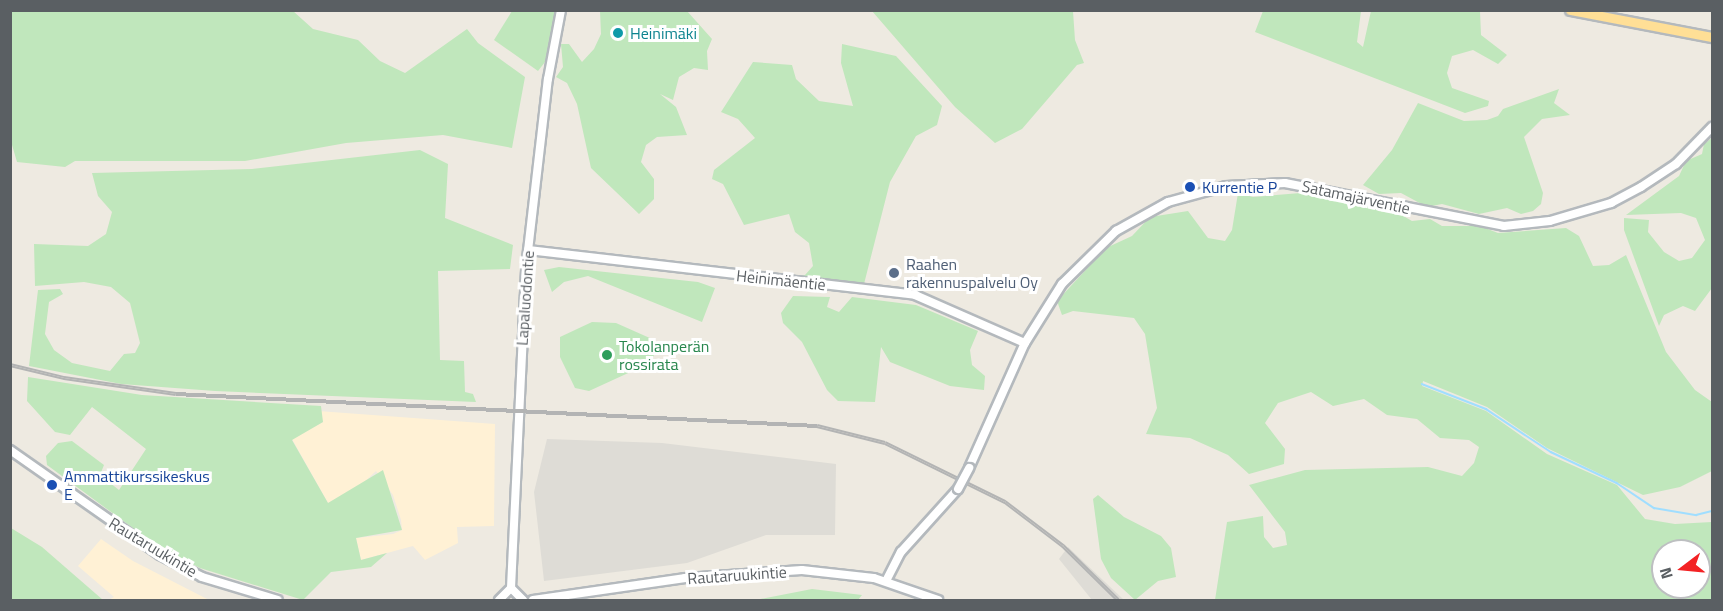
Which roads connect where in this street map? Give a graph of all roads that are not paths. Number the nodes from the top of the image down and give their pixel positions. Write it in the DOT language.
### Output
graph roads {
  1 [pos="561,10"];
  2 [pos="1570,10"];
  3 [pos="1713,37"];
  4 [pos="1713,127"];
  5 [pos="528,250"];
  6 [pos="1025,343"];
  7 [pos="10,450"];
  8 [pos="886,581"];
  9 [pos="511,588"];
  10 [pos="278,600"];
  11 [pos="499,600"];
  12 [pos="523,600"];
  13 [pos="533,600"];
  14 [pos="938,600"];
  1 -- 5 [label="main road, Lapaluodontie"];
  2 -- 3 [label="highway"];
  4 -- 6 [label="street, Satamajärventie"];
  5 -- 6 [label="street, Heinimäentie"];
  5 -- 9 [label="main road, Lapaluodontie"];
  6 -- 8 [label="street, Satamajärventie, bridge"];
  7 -- 10 [label="main road, Rautaruukintie"];
  8 -- 13 [label="main road, Rautaruukintie"];
  8 -- 14 [label="main road, Rautaruukintie"];
  9 -- 11 [label="main road"];
  9 -- 12 [label="main road"];
}
